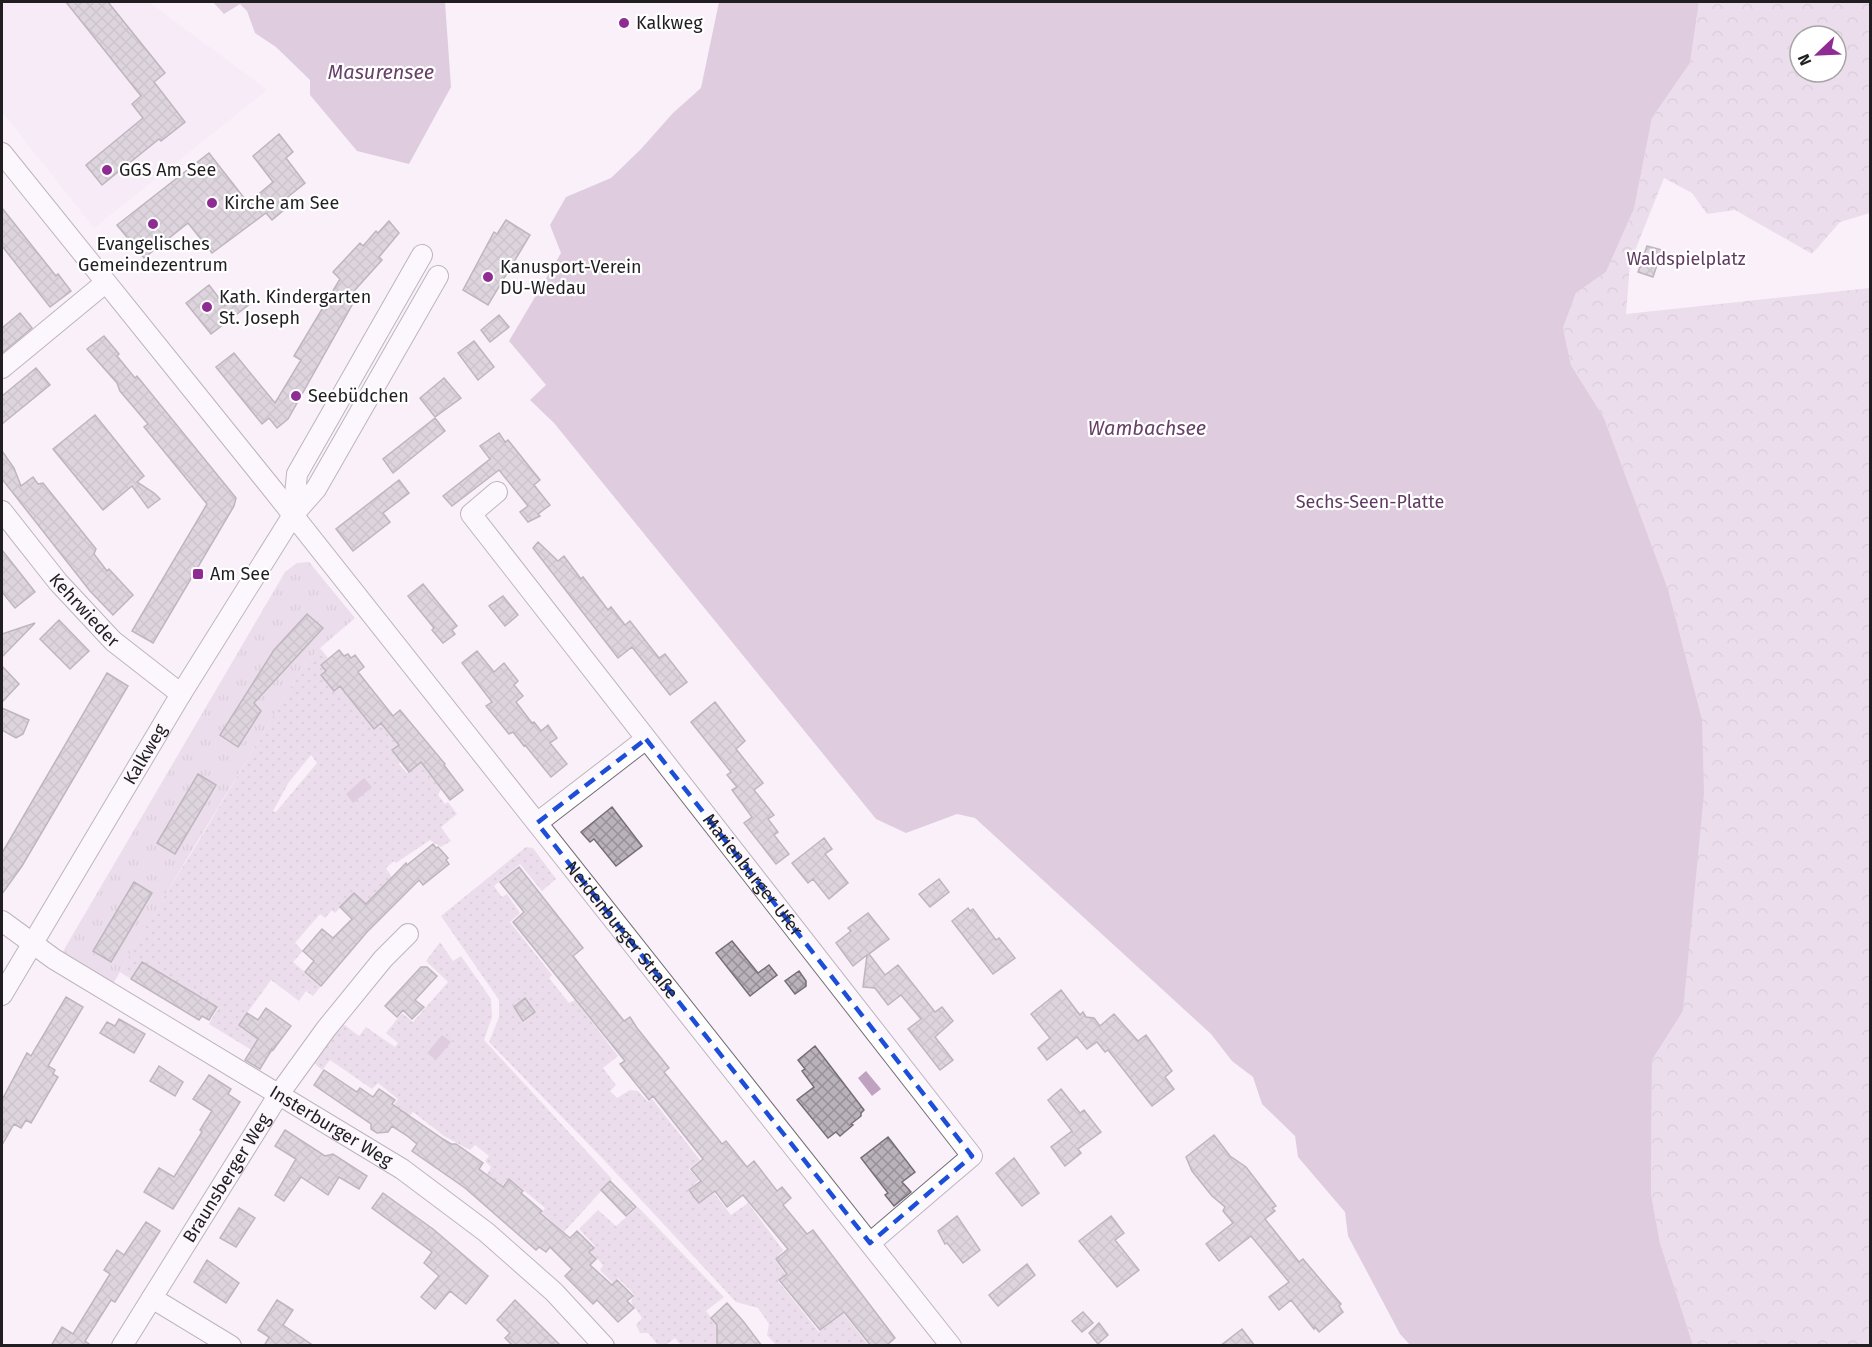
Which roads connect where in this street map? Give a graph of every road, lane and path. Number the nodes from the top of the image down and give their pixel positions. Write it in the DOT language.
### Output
graph roads {
  1 [pos="2,153"];
  2 [pos="422,255"];
  3 [pos="438,276"];
  4 [pos="105,283"];
  5 [pos="2,368"];
  6 [pos="498,492"];
  7 [pos="2,511"];
  8 [pos="293,515"];
  9 [pos="181,694"];
  10 [pos="646,739"];
  11 [pos="537,823"];
  12 [pos="2,921"];
  13 [pos="408,934"];
  14 [pos="32,943"];
  15 [pos="2,995"];
  16 [pos="279,1094"];
  17 [pos="870,1243"];
  18 [pos="152,1298"];
  19 [pos="122,1346"];
  20 [pos="231,1346"];
  21 [pos="604,1346"];
  22 [pos="951,1346"];
  1 -- 4 [label="street"];
  2 -- 8 [label="street, Kalkweg"];
  3 -- 8 [label="street, Kalkweg"];
  4 -- 5 [label="street"];
  4 -- 8 [label="street"];
  6 -- 10 [label="street, Marienburger Ufer"];
  7 -- 9 [label="street, Kehrwieder"];
  8 -- 9 [label="street, Kalkweg"];
  8 -- 11 [label="street, Neidenburger Straße"];
  9 -- 14 [label="street, Kalkweg"];
  10 -- 11 [label="street"];
  10 -- 17 [label="street, Marienburger Ufer"];
  11 -- 17 [label="street, Neidenburger Straße"];
  12 -- 14 [label="street, Insterburger Weg"];
  13 -- 16 [label="street, Braunsberger Weg"];
  14 -- 15 [label="street, Kalkweg"];
  14 -- 16 [label="street, Insterburger Weg"];
  16 -- 18 [label="street, Braunsberger Weg"];
  16 -- 21 [label="street, Insterburger Weg"];
  17 -- 22 [label="street, Neidenburger Straße"];
  18 -- 19 [label="street, Braunsberger Weg"];
  18 -- 20 [label="street"];
}
